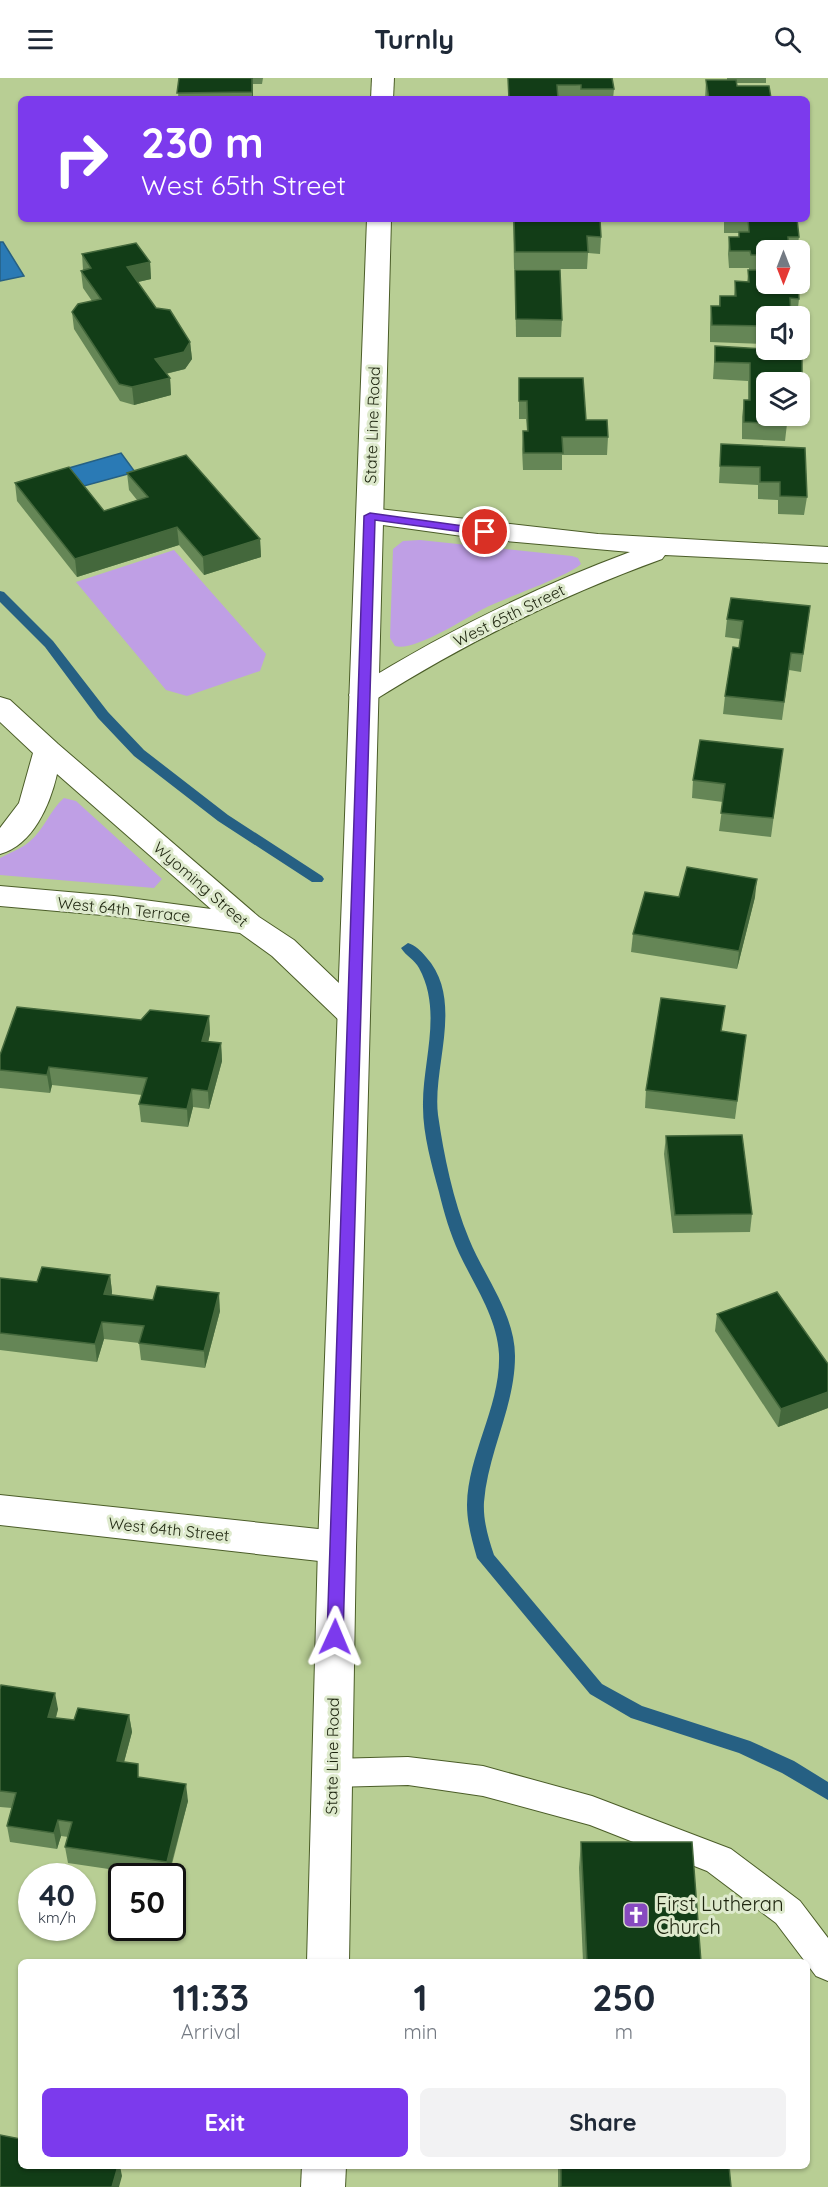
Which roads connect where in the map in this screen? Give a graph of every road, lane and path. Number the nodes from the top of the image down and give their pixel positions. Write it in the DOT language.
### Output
graph roads {
  1 [pos="383,78"];
  2 [pos="382,96"];
  3 [pos="379,222"];
  4 [pos="370,516"];
  5 [pos="663,549"];
  6 [pos="828,555"];
  7 [pos="363,695"];
  8 [pos="0,705"];
  9 [pos="48,751"];
  10 [pos="0,844"];
  11 [pos="0,896"];
  12 [pos="248,924"];
  13 [pos="354,1016"];
  14 [pos="0,1510"];
  15 [pos="337,1547"];
  16 [pos="332,1773"];
  17 [pos="328,1959"];
  18 [pos="828,1965"];
  19 [pos="324,2169"];
  20 [pos="323,2187"];
  1 -- 2 [label="main road"];
  3 -- 4 [label="main road, State Line Road"];
  4 -- 5 [label="main road, West 65th Street"];
  4 -- 7 [label="main road, State Line Road"];
  5 -- 6 [label="main road, West 65th Street"];
  5 -- 7 [label="main road, West 65th Street"];
  7 -- 13 [label="main road, State Line Road"];
  8 -- 9 [label="main road, Wyoming Street"];
  9 -- 10 [label="main road"];
  9 -- 12 [label="main road, Wyoming Street"];
  11 -- 12 [label="main road, West 64th Terrace"];
  12 -- 13 [label="main road, Wyoming Street"];
  13 -- 15 [label="main road, State Line Road"];
  14 -- 15 [label="main road, West 64th Street"];
  15 -- 16 [label="main road, State Line Road"];
  16 -- 17 [label="main road, State Line Road"];
  16 -- 18 [label="lane"];
  19 -- 20 [label="main road"];
}
